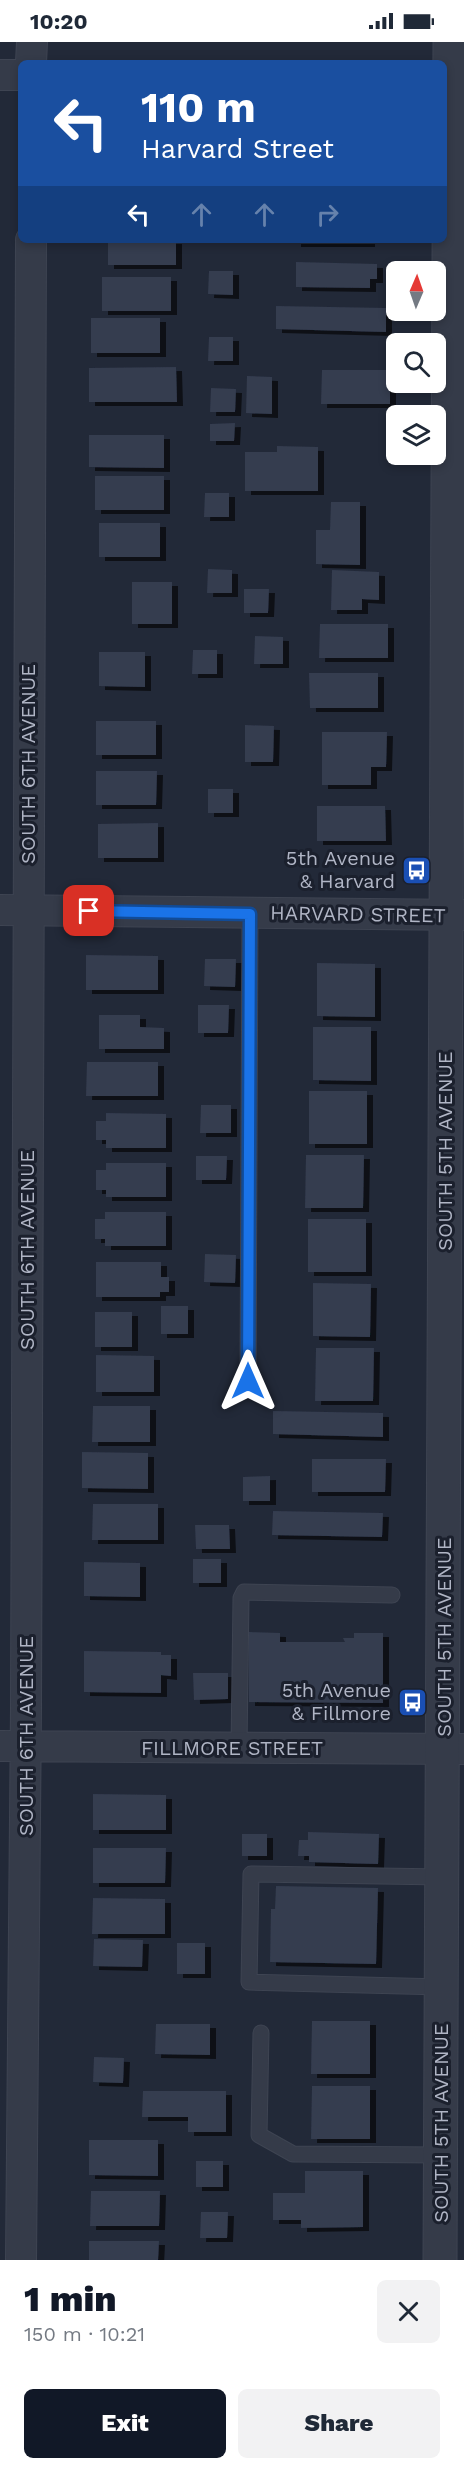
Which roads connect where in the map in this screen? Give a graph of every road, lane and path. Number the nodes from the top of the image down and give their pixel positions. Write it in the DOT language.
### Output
graph roads {
  1 [pos="32,42"];
  2 [pos="450,42"];
  3 [pos="32,60"];
  4 [pos="0,75"];
  5 [pos="18,75"];
  6 [pos="453,79"];
  7 [pos="31,243"];
  8 [pos="14,910"];
  9 [pos="250,914"];
  10 [pos="455,915"];
  11 [pos="248,1381"];
  12 [pos="392,1594"];
  13 [pos="13,1746"];
  14 [pos="239,1748"];
  15 [pos="454,1750"];
  16 [pos="443,1877"];
  17 [pos="442,1987"];
  18 [pos="261,2033"];
  19 [pos="441,2155"];
  20 [pos="21,2260"];
  21 [pos="440,2260"];
  1 -- 3 [label="street"];
  2 -- 6 [label="street, SOUTH 5TH AVENUE"];
  4 -- 5 [label="street"];
  6 -- 10 [label="street, SOUTH 5TH AVENUE"];
  7 -- 8 [label="street, SOUTH 6TH AVENUE"];
  8 -- 9 [label="street, HARVARD STREET"];
  8 -- 13 [label="street, SOUTH 6TH AVENUE"];
  9 -- 10 [label="street, HARVARD STREET"];
  9 -- 11 [label="lane"];
  10 -- 15 [label="street, SOUTH 5TH AVENUE"];
  12 -- 14 [label="lane"];
  13 -- 14 [label="street, FILLMORE STREET"];
  13 -- 20 [label="street, SOUTH 6TH AVENUE"];
  14 -- 15 [label="street, FILLMORE STREET"];
  15 -- 16 [label="street, SOUTH 5TH AVENUE"];
  16 -- 17 [label="street, SOUTH 5TH AVENUE"];
  16 -- 17 [label="lane"];
  17 -- 19 [label="street, SOUTH 5TH AVENUE"];
  18 -- 19 [label="lane"];
  19 -- 21 [label="street, SOUTH 5TH AVENUE"];
}
